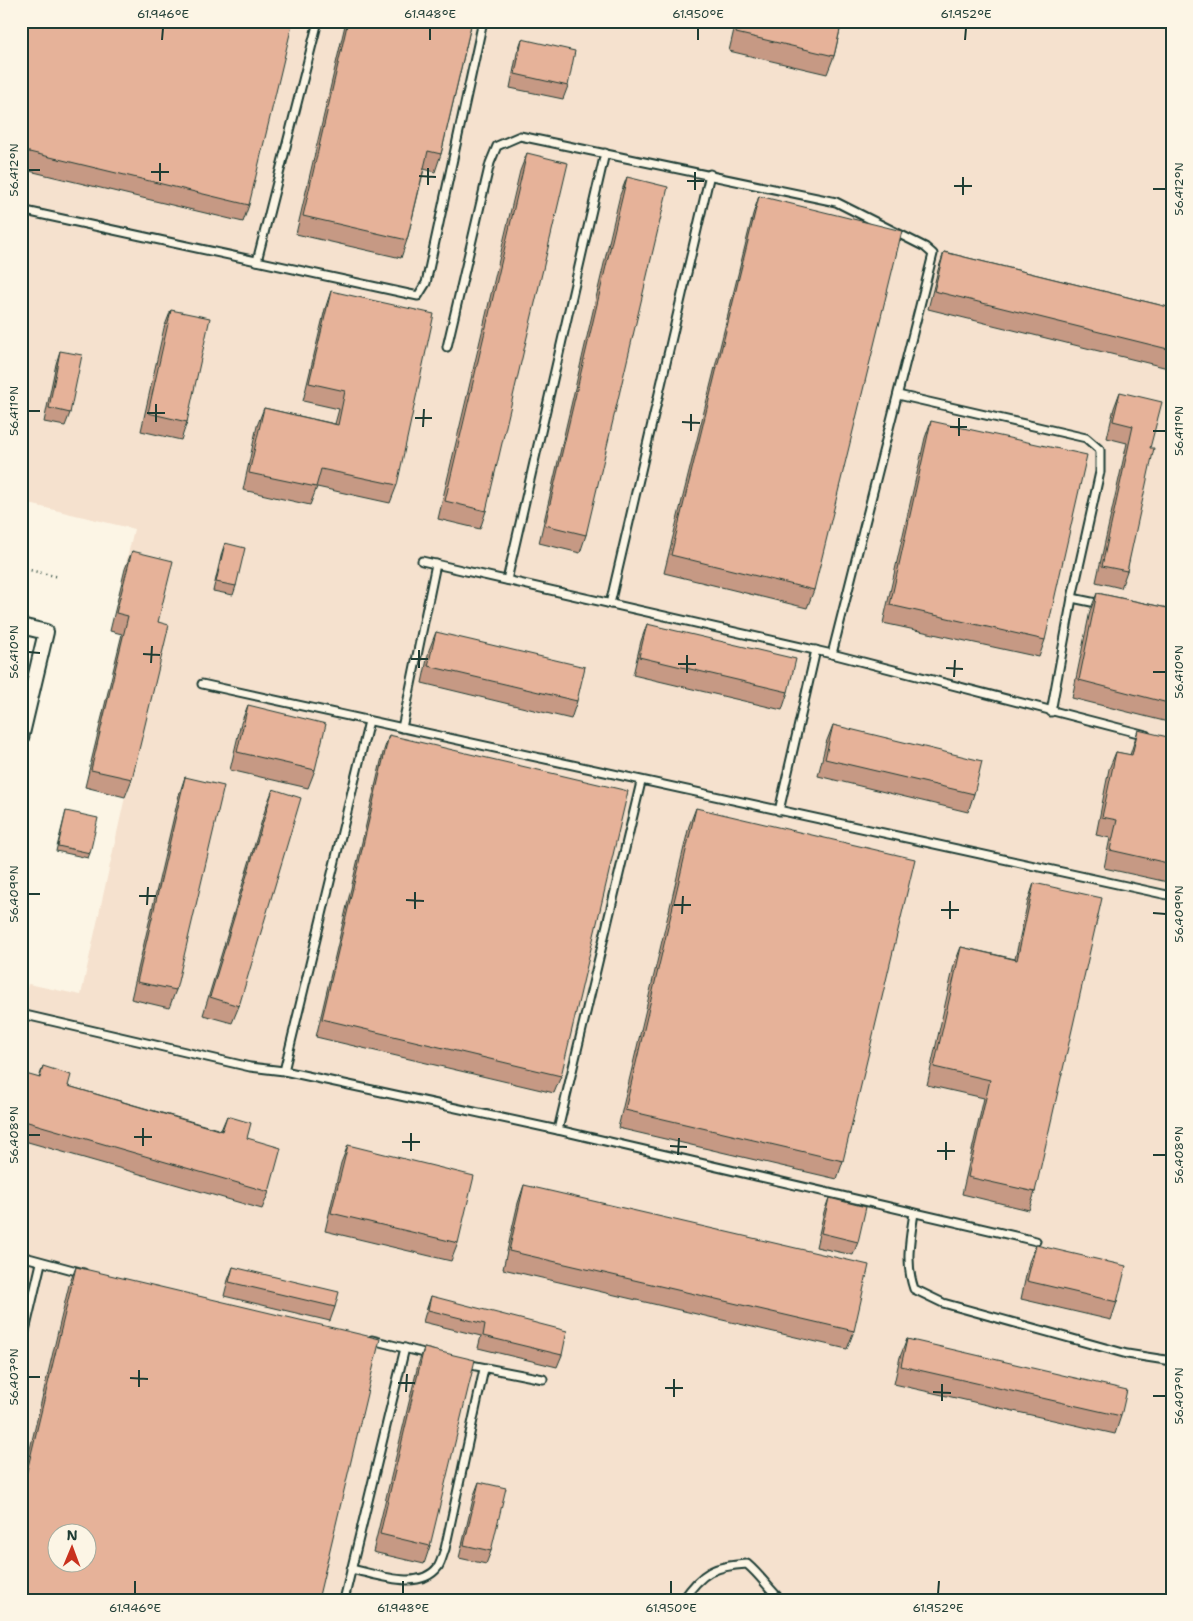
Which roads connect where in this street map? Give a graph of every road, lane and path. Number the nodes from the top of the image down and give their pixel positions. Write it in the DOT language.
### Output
graph roads {
  1 [pos="318,21"];
  2 [pos="483,21"];
  3 [pos="605,153"];
  4 [pos="710,174"];
  5 [pos="21,210"];
  6 [pos="257,261"];
  7 [pos="447,347"];
  8 [pos="898,395"];
  9 [pos="422,561"];
  10 [pos="436,564"];
  11 [pos="21,568"];
  12 [pos="59,577"];
  13 [pos="507,580"];
  14 [pos="1072,598"];
  15 [pos="610,604"];
  16 [pos="1108,606"];
  17 [pos="21,626"];
  18 [pos="816,650"];
  19 [pos="832,654"];
  20 [pos="202,684"];
  21 [pos="1051,712"];
  22 [pos="369,721"];
  23 [pos="402,728"];
  24 [pos="1153,737"];
  25 [pos="21,738"];
  26 [pos="641,782"];
  27 [pos="779,811"];
  28 [pos="1172,896"];
  29 [pos="21,1014"];
  30 [pos="284,1071"];
  31 [pos="558,1130"];
  32 [pos="914,1213"];
  33 [pos="1036,1241"];
  34 [pos="21,1256"];
  35 [pos="41,1263"];
  36 [pos="89,1274"];
  37 [pos="367,1339"];
  38 [pos="21,1348"];
  39 [pos="405,1348"];
  40 [pos="440,1357"];
  41 [pos="1172,1361"];
  42 [pos="458,1362"];
  43 [pos="484,1369"];
  44 [pos="543,1379"];
  45 [pos="351,1569"];
  46 [pos="344,1600"];
  47 [pos="683,1600"];
  48 [pos="781,1600"];
  1 -- 6 [label="lane"];
  2 -- 6 [label="lane"];
  3 -- 4 [label="lane"];
  3 -- 7 [label="lane"];
  3 -- 13 [label="lane"];
  4 -- 8 [label="lane"];
  4 -- 15 [label="lane"];
  5 -- 6 [label="lane"];
  8 -- 14 [label="lane"];
  8 -- 19 [label="lane"];
  9 -- 10 [label="lane"];
  10 -- 13 [label="lane"];
  10 -- 23 [label="lane"];
  11 -- 12 [label="path"];
  13 -- 15 [label="lane"];
  14 -- 16 [label="lane"];
  14 -- 21 [label="lane"];
  15 -- 18 [label="lane"];
  17 -- 25 [label="street"];
  18 -- 19 [label="lane"];
  18 -- 27 [label="lane"];
  19 -- 21 [label="lane"];
  20 -- 22 [label="lane"];
  21 -- 24 [label="lane"];
  22 -- 23 [label="lane"];
  22 -- 30 [label="lane"];
  23 -- 26 [label="lane"];
  26 -- 27 [label="lane"];
  26 -- 31 [label="lane"];
  27 -- 28 [label="lane"];
  29 -- 30 [label="lane"];
  30 -- 31 [label="lane"];
  31 -- 32 [label="lane"];
  32 -- 33 [label="lane"];
  32 -- 41 [label="lane"];
  34 -- 35 [label="lane"];
  35 -- 36 [label="lane"];
  35 -- 38 [label="lane"];
  37 -- 39 [label="lane"];
  39 -- 40 [label="lane"];
  39 -- 45 [label="lane"];
  42 -- 43 [label="lane"];
  43 -- 44 [label="lane"];
  43 -- 45 [label="lane"];
  45 -- 46 [label="lane"];
  47 -- 48 [label="lane"];
}
